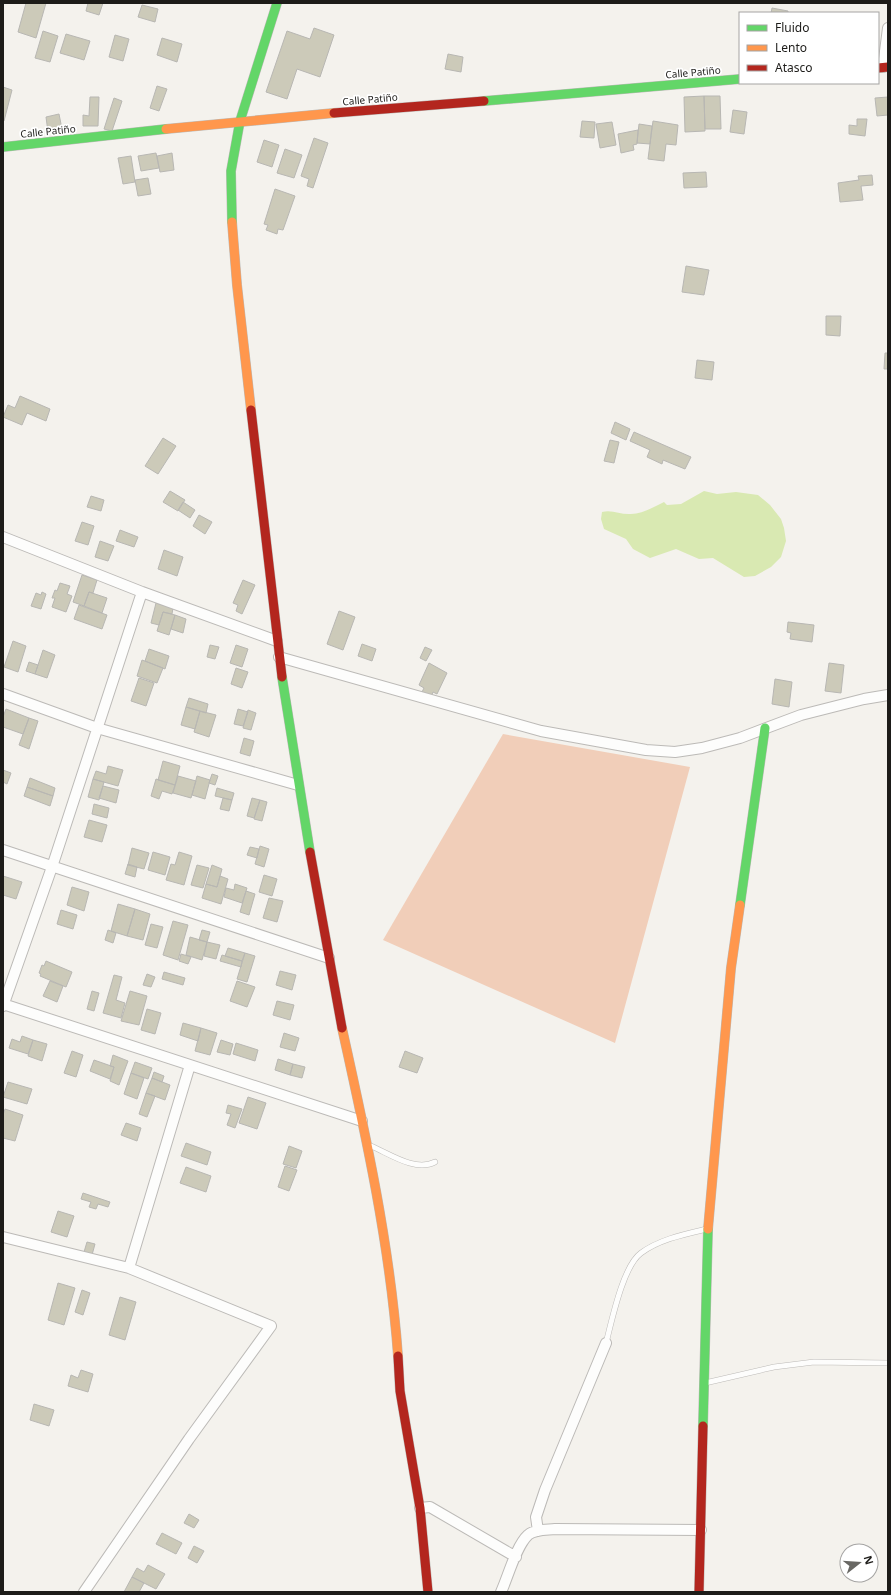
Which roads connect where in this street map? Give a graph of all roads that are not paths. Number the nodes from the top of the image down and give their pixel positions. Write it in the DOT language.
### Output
graph roads {
  1 [pos="277,3"];
  2 [pos="888,28"];
  3 [pos="883,67"];
  4 [pos="739,79"];
  5 [pos="240,121"];
  6 [pos="3,147"];
  7 [pos="3,537"];
  8 [pos="142,592"];
  9 [pos="277,640"];
  10 [pos="279,657"];
  11 [pos="3,694"];
  12 [pos="888,695"];
  13 [pos="97,728"];
  14 [pos="765,728"];
  15 [pos="298,786"];
  16 [pos="3,850"];
  17 [pos="52,867"];
  18 [pos="328,958"];
  19 [pos="3,1005"];
  20 [pos="190,1065"];
  21 [pos="362,1121"];
  22 [pos="368,1145"];
  23 [pos="435,1162"];
  24 [pos="708,1229"];
  25 [pos="3,1237"];
  26 [pos="129,1268"];
  27 [pos="606,1343"];
  28 [pos="888,1363"];
  29 [pos="705,1383"];
  30 [pos="420,1508"];
  31 [pos="701,1530"];
  32 [pos="538,1531"];
  33 [pos="516,1557"];
  34 [pos="84,1592"];
  35 [pos="428,1592"];
  36 [pos="501,1592"];
  37 [pos="699,1592"];
  1 -- 5 [label="street"];
  2 -- 3 [label="street"];
  4 -- 5 [label="street, Calle Patiño"];
  5 -- 6 [label="street, Calle Patiño"];
  5 -- 9 [label="street"];
  7 -- 8 [label="street"];
  8 -- 9 [label="street"];
  8 -- 13 [label="street"];
  9 -- 10 [label="street"];
  10 -- 14 [label="street"];
  10 -- 15 [label="street"];
  11 -- 13 [label="street"];
  12 -- 14 [label="street"];
  13 -- 15 [label="street"];
  13 -- 17 [label="street"];
  14 -- 24 [label="street"];
  15 -- 18 [label="street"];
  16 -- 17 [label="street"];
  17 -- 18 [label="street"];
  17 -- 19 [label="street"];
  18 -- 21 [label="street"];
  19 -- 20 [label="street"];
  20 -- 21 [label="street"];
  20 -- 26 [label="street"];
  21 -- 22 [label="street"];
  22 -- 23 [label="lane"];
  22 -- 30 [label="street"];
  24 -- 27 [label="lane"];
  24 -- 29 [label="street"];
  25 -- 26 [label="street"];
  26 -- 34 [label="street"];
  27 -- 32 [label="street"];
  28 -- 29 [label="lane"];
  29 -- 31 [label="street"];
  30 -- 33 [label="street"];
  30 -- 35 [label="street"];
  31 -- 32 [label="street"];
  31 -- 37 [label="street"];
  32 -- 33 [label="street"];
  33 -- 36 [label="street"];
}
